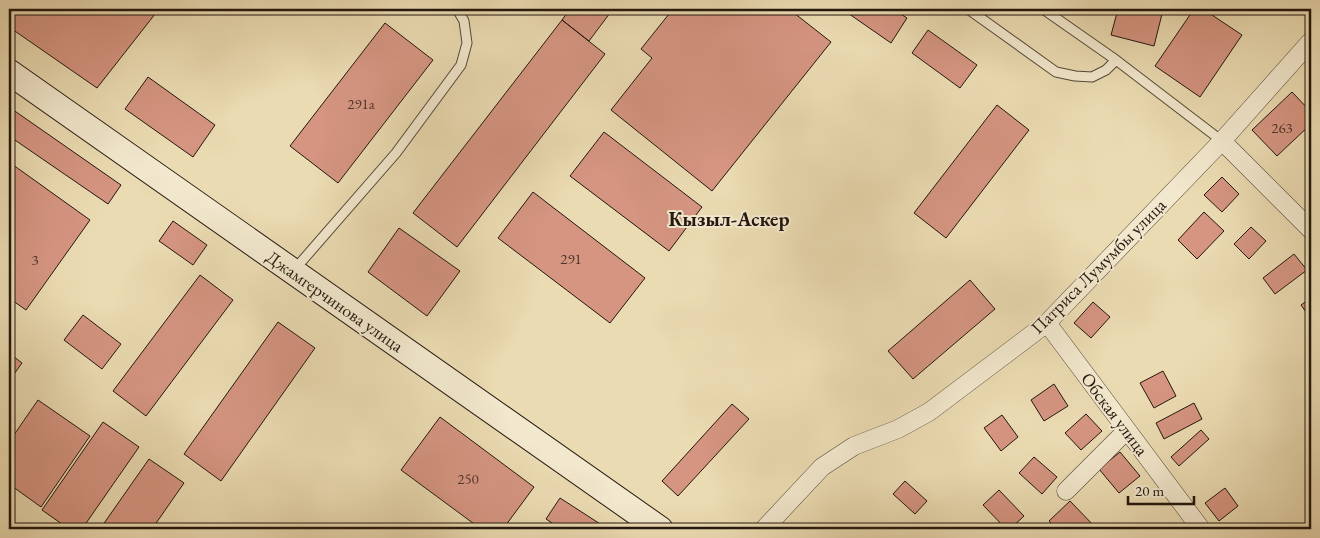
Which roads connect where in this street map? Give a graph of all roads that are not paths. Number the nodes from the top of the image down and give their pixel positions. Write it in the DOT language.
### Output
graph roads {
  1 [pos="457,9"];
  2 [pos="968,9"];
  3 [pos="1043,9"];
  4 [pos="1311,42"];
  5 [pos="1116,60"];
  6 [pos="9,72"];
  7 [pos="1222,142"];
  8 [pos="1311,230"];
  9 [pos="293,271"];
  10 [pos="1047,323"];
  11 [pos="1127,430"];
  12 [pos="1066,491"];
  13 [pos="660,529"];
  14 [pos="764,529"];
  15 [pos="1201,529"];
  1 -- 9 [label="lane"];
  2 -- 5 [label="lane"];
  3 -- 5 [label="lane"];
  4 -- 7 [label="street, Патриса Лумумбы улица"];
  5 -- 7 [label="lane"];
  6 -- 9 [label="street, Джамгерчинова улица"];
  7 -- 8 [label="street"];
  7 -- 10 [label="street, Патриса Лумумбы улица"];
  9 -- 13 [label="street, Джамгерчинова улица"];
  10 -- 11 [label="street, Обская улица"];
  10 -- 14 [label="street, Патриса Лумумбы улица"];
  11 -- 12 [label="street"];
  11 -- 15 [label="street, Обская улица"];
}
